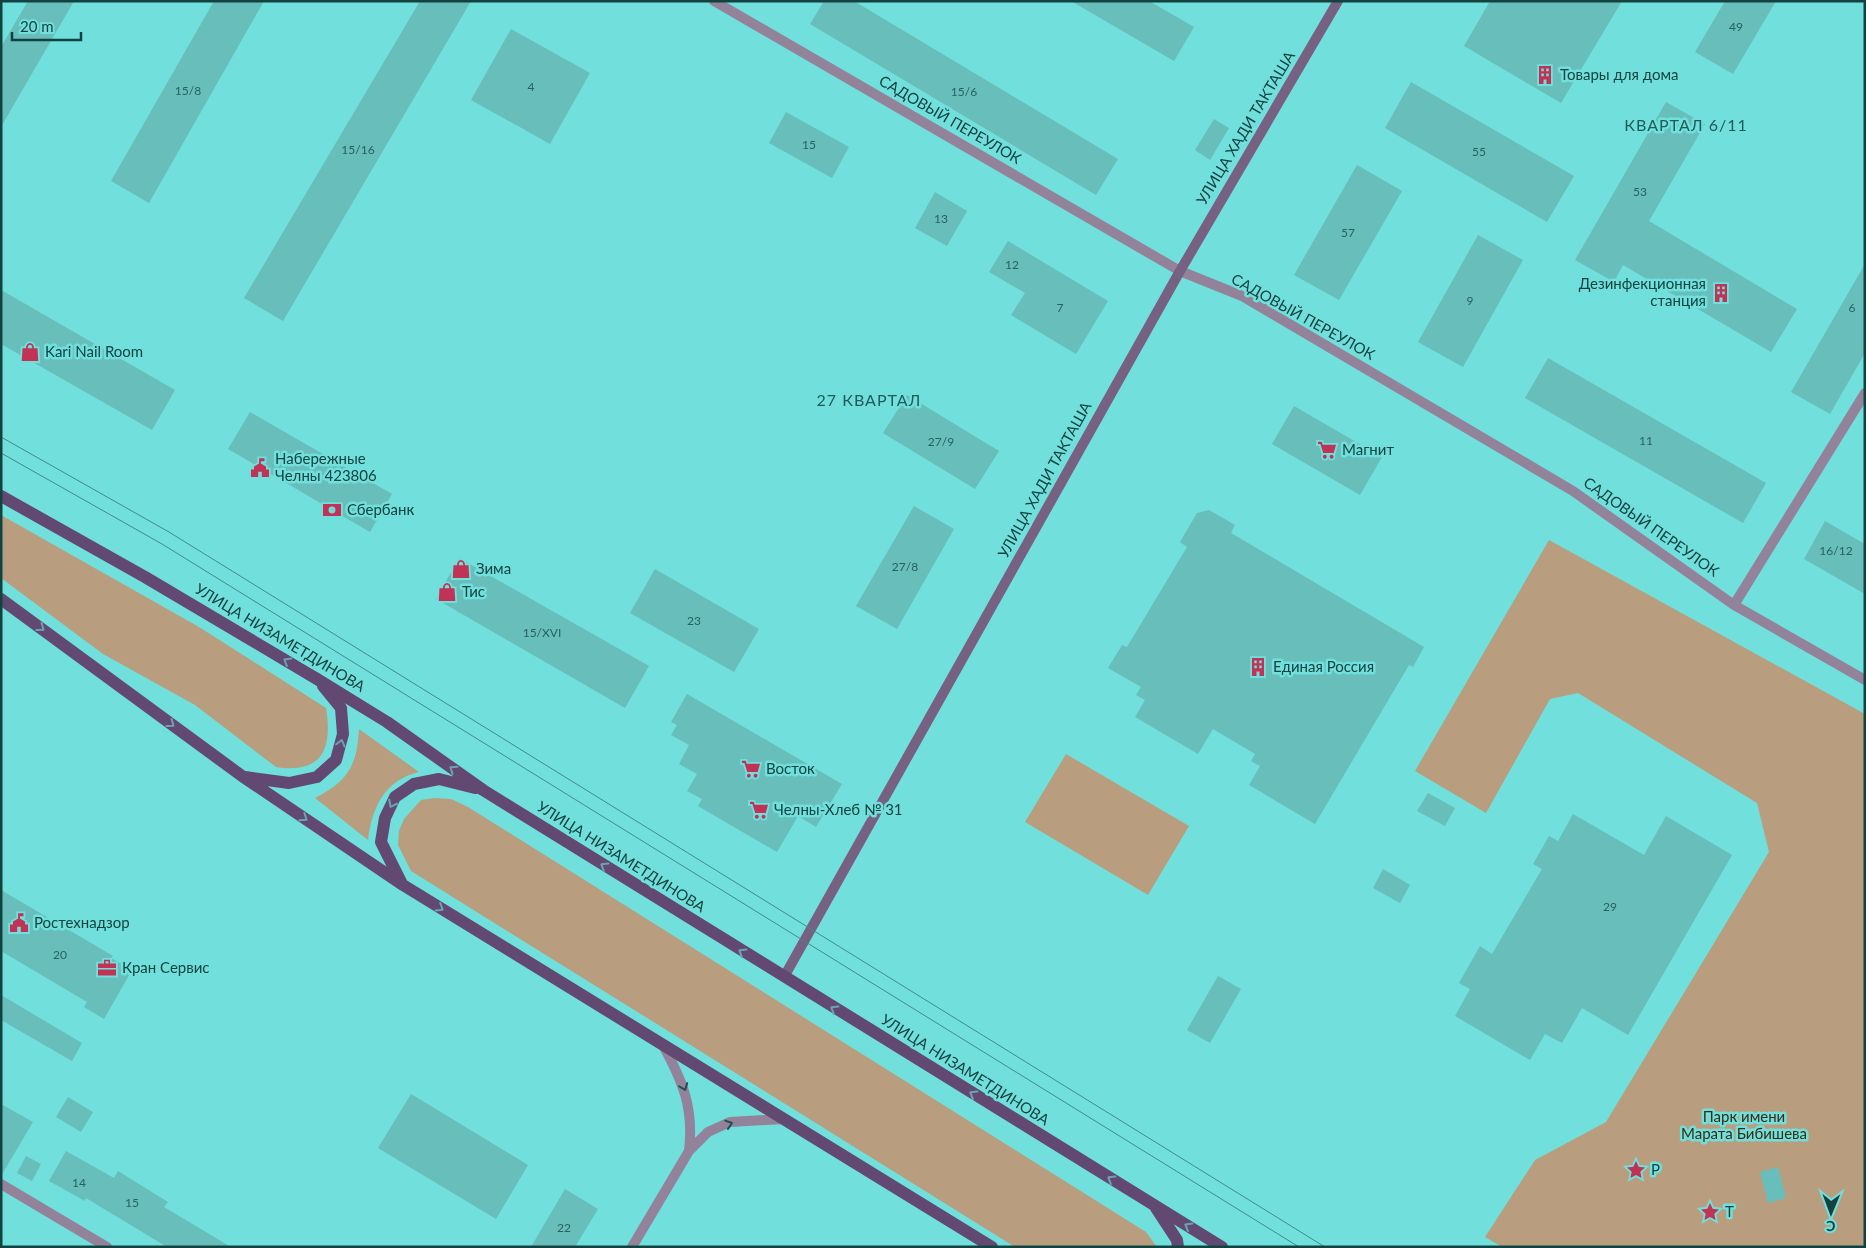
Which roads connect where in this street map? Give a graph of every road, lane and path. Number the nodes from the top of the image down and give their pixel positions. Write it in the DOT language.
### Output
graph roads {
  1 [pos="714,1"];
  2 [pos="1338,1"];
  3 [pos="1180,271"];
  4 [pos="1865,393"];
  5 [pos="1,496"];
  6 [pos="1,599"];
  7 [pos="1734,605"];
  8 [pos="317,679"];
  9 [pos="1865,680"];
  10 [pos="242,776"];
  11 [pos="483,790"];
  12 [pos="403,885"];
  13 [pos="784,977"];
  14 [pos="663,1044"];
  15 [pos="784,1119"];
  16 [pos="689,1151"];
  17 [pos="1,1184"];
  18 [pos="1153,1204"];
  19 [pos="107,1247"];
  20 [pos="632,1247"];
  21 [pos="992,1247"];
  22 [pos="1178,1247"];
  23 [pos="1222,1247"];
  1 -- 3 [label="street, САДОВЫЙ ПЕРЕУЛОК"];
  2 -- 3 [label="main road, УЛИЦА ХАДИ ТАКТАША"];
  3 -- 7 [label="street, САДОВЫЙ ПЕРЕУЛОК"];
  3 -- 13 [label="main road, УЛИЦА ХАДИ ТАКТАША"];
  4 -- 7 [label="street"];
  8 -- 5 [label="main road, УЛИЦА НИЗАМЕТДИНОВА, one-way"];
  6 -- 10 [label="main road, one-way"];
  7 -- 9 [label="street, САДОВЫЙ ПЕРЕУЛОК"];
  10 -- 8 [label="main road, one-way"];
  11 -- 8 [label="main road, УЛИЦА НИЗАМЕТДИНОВА, one-way"];
  10 -- 12 [label="main road, one-way"];
  11 -- 12 [label="main road, one-way"];
  13 -- 11 [label="main road, УЛИЦА НИЗАМЕТДИНОВА, one-way"];
  12 -- 14 [label="main road, one-way"];
  18 -- 13 [label="main road, УЛИЦА НИЗАМЕТДИНОВА, one-way"];
  14 -- 15 [label="main road"];
  14 -- 16 [label="street, one-way"];
  16 -- 15 [label="street, one-way"];
  15 -- 21 [label="main road"];
  16 -- 20 [label="street"];
  17 -- 19 [label="street"];
  18 -- 22 [label="main road"];
  23 -- 18 [label="main road, УЛИЦА НИЗАМЕТДИНОВА, one-way"];
}
